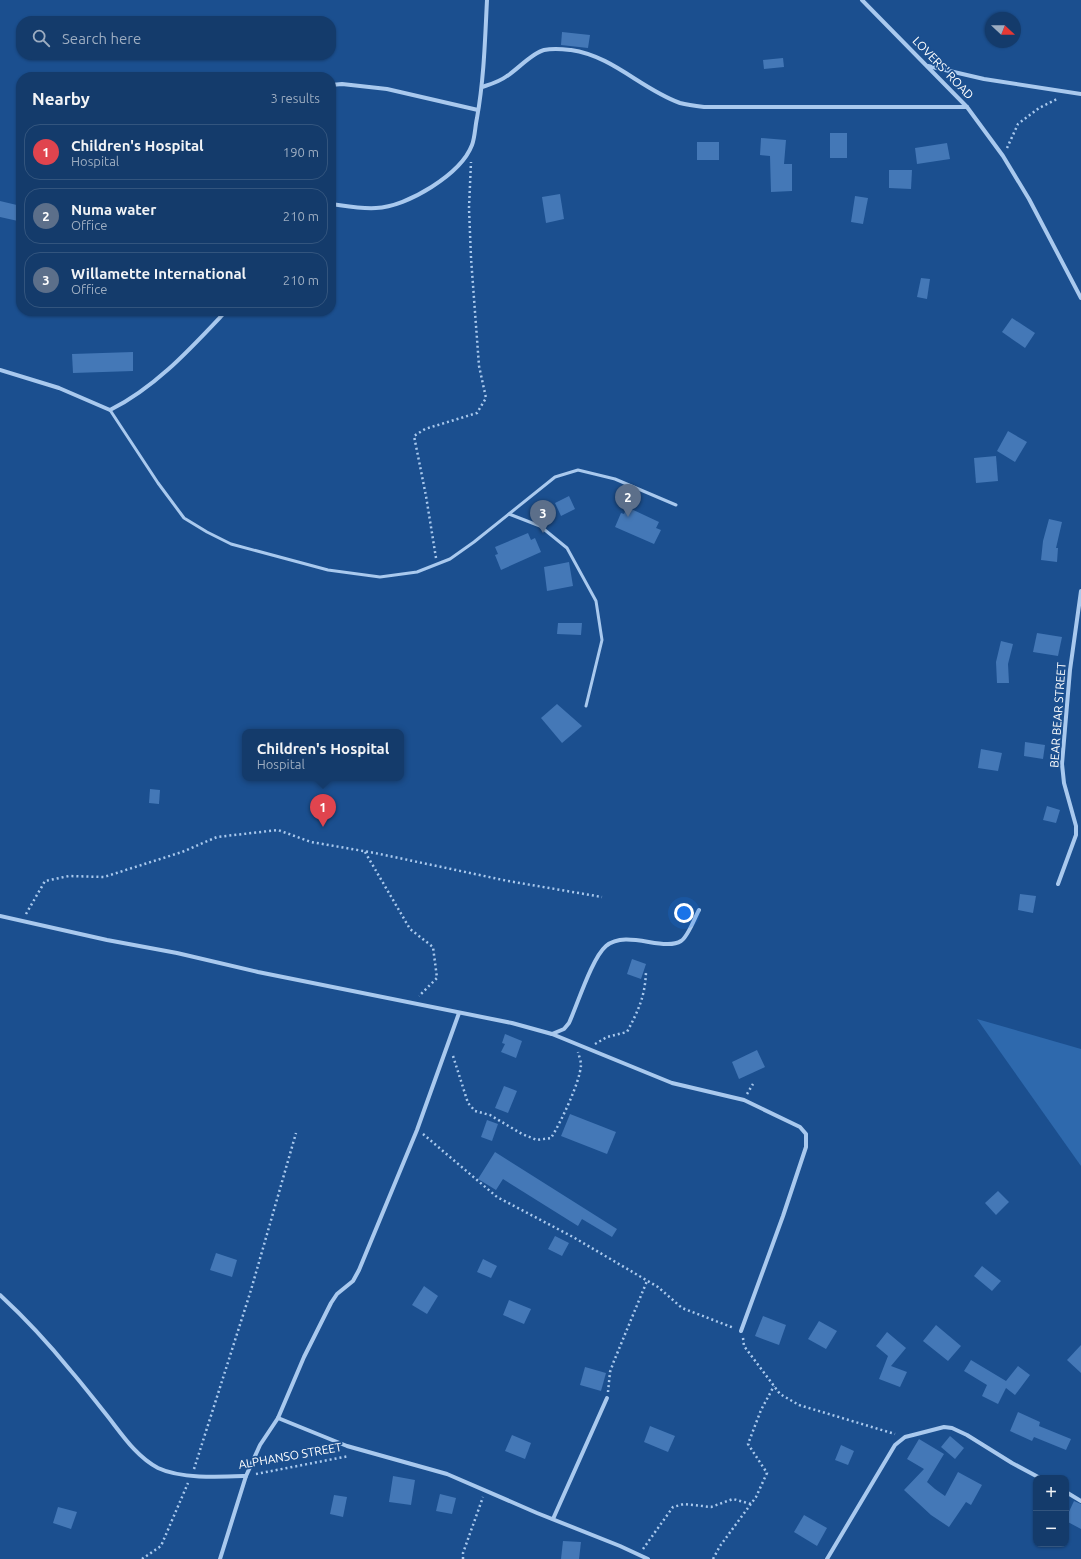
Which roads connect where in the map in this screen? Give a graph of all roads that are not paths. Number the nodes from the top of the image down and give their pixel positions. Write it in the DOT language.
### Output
graph roads {
  1 [pos="487,0"];
  2 [pos="862,0"];
  3 [pos="927,66"];
  4 [pos="336,85"];
  5 [pos="482,87"];
  6 [pos="1081,94"];
  7 [pos="967,107"];
  8 [pos="478,110"];
  9 [pos="336,205"];
  10 [pos="1081,298"];
  11 [pos="221,316"];
  12 [pos="0,370"];
  13 [pos="110,410"];
  14 [pos="676,504"];
  15 [pos="509,514"];
  16 [pos="1081,591"];
  17 [pos="586,706"];
  18 [pos="1058,884"];
  19 [pos="699,910"];
  20 [pos="0,916"];
  21 [pos="459,1013"];
  22 [pos="552,1034"];
  23 [pos="0,1295"];
  24 [pos="741,1331"];
  25 [pos="607,1398"];
  26 [pos="278,1418"];
  27 [pos="1034,1475"];
  28 [pos="246,1476"];
  29 [pos="1069,1494"];
  30 [pos="1081,1501"];
  31 [pos="553,1519"];
  32 [pos="220,1559"];
  33 [pos="648,1559"];
  34 [pos="827,1559"];
  1 -- 5 [label="street"];
  2 -- 3 [label="street, LOVERS' ROAD"];
  3 -- 6 [label="street"];
  3 -- 7 [label="street, LOVERS' ROAD"];
  4 -- 8 [label="street"];
  5 -- 7 [label="street"];
  5 -- 8 [label="street"];
  7 -- 10 [label="street, LOVERS' ROAD"];
  8 -- 9 [label="street"];
  11 -- 13 [label="street"];
  12 -- 13 [label="street"];
  13 -- 15 [label="lane"];
  14 -- 15 [label="lane"];
  15 -- 17 [label="lane"];
  16 -- 18 [label="street, BEAR BEAR STREET"];
  19 -- 22 [label="street"];
  20 -- 21 [label="street"];
  21 -- 22 [label="street"];
  21 -- 26 [label="street"];
  22 -- 24 [label="street"];
  23 -- 28 [label="street, ALPHANSO STREET"];
  25 -- 31 [label="street"];
  26 -- 28 [label="street"];
  26 -- 31 [label="street"];
  27 -- 34 [label="street"];
  28 -- 32 [label="street"];
  29 -- 30 [label="street"];
  31 -- 33 [label="street"];
}
